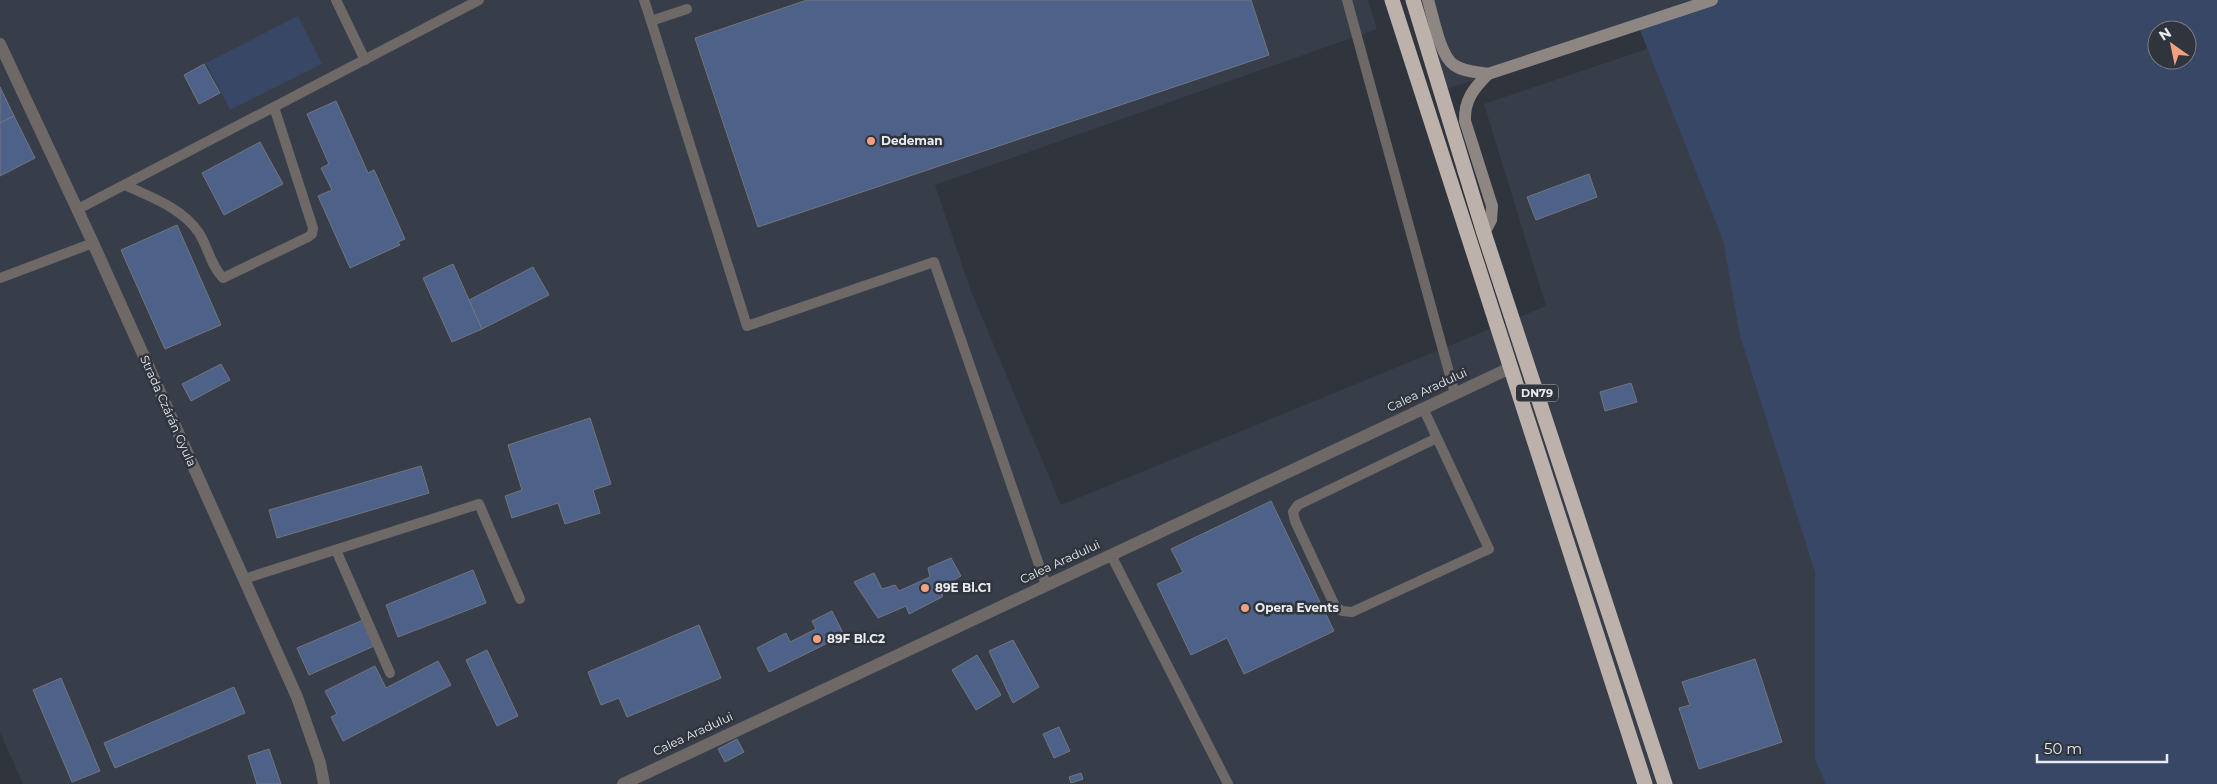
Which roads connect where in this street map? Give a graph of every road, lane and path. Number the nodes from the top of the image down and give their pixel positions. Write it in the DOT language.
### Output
graph roads {
  1 [pos="336,0"];
  2 [pos="479,0"];
  3 [pos="644,0"];
  4 [pos="1347,0"];
  5 [pos="1392,0"];
  6 [pos="1413,0"];
  7 [pos="1428,0"];
  8 [pos="1712,0"];
  9 [pos="687,9"];
  10 [pos="651,21"];
  11 [pos="0,44"];
  12 [pos="365,60"];
  13 [pos="1488,74"];
  14 [pos="274,107"];
  15 [pos="125,185"];
  16 [pos="78,209"];
  17 [pos="1484,232"];
  18 [pos="93,243"];
  19 [pos="0,278"];
  20 [pos="1510,368"];
  21 [pos="1454,394"];
  22 [pos="1423,408"];
  23 [pos="1437,438"];
  24 [pos="336,550"];
  25 [pos="1111,555"];
  26 [pos="244,579"];
  27 [pos="1046,585"];
  28 [pos="520,598"];
  29 [pos="390,673"];
  30 [pos="324,784"];
  31 [pos="623,784"];
  32 [pos="1228,784"];
  33 [pos="1645,784"];
  34 [pos="1665,784"];
  1 -- 12 [label="lane"];
  2 -- 12 [label="lane"];
  3 -- 10 [label="lane"];
  4 -- 21 [label="lane"];
  5 -- 20 [label="highway, DN79"];
  6 -- 17 [label="highway, DN79"];
  7 -- 13 [label="street"];
  8 -- 13 [label="street"];
  9 -- 10 [label="lane"];
  10 -- 27 [label="lane"];
  11 -- 16 [label="street, Strada Czárán Gyula"];
  12 -- 14 [label="lane"];
  13 -- 17 [label="street"];
  14 -- 15 [label="lane"];
  14 -- 15 [label="lane"];
  15 -- 16 [label="lane"];
  16 -- 18 [label="street, Strada Czárán Gyula"];
  17 -- 34 [label="highway, DN79"];
  18 -- 19 [label="lane"];
  18 -- 26 [label="street, Strada Czárán Gyula"];
  20 -- 21 [label="street, Calea Aradului"];
  20 -- 33 [label="highway, DN79"];
  21 -- 22 [label="street, Calea Aradului"];
  22 -- 23 [label="lane"];
  22 -- 25 [label="street, Calea Aradului"];
  23 -- 23 [label="lane"];
  24 -- 26 [label="lane"];
  24 -- 28 [label="lane"];
  24 -- 29 [label="lane"];
  25 -- 27 [label="street, Calea Aradului"];
  25 -- 32 [label="lane"];
  26 -- 30 [label="street, Strada Czárán Gyula"];
  27 -- 31 [label="street, Calea Aradului"];
}
